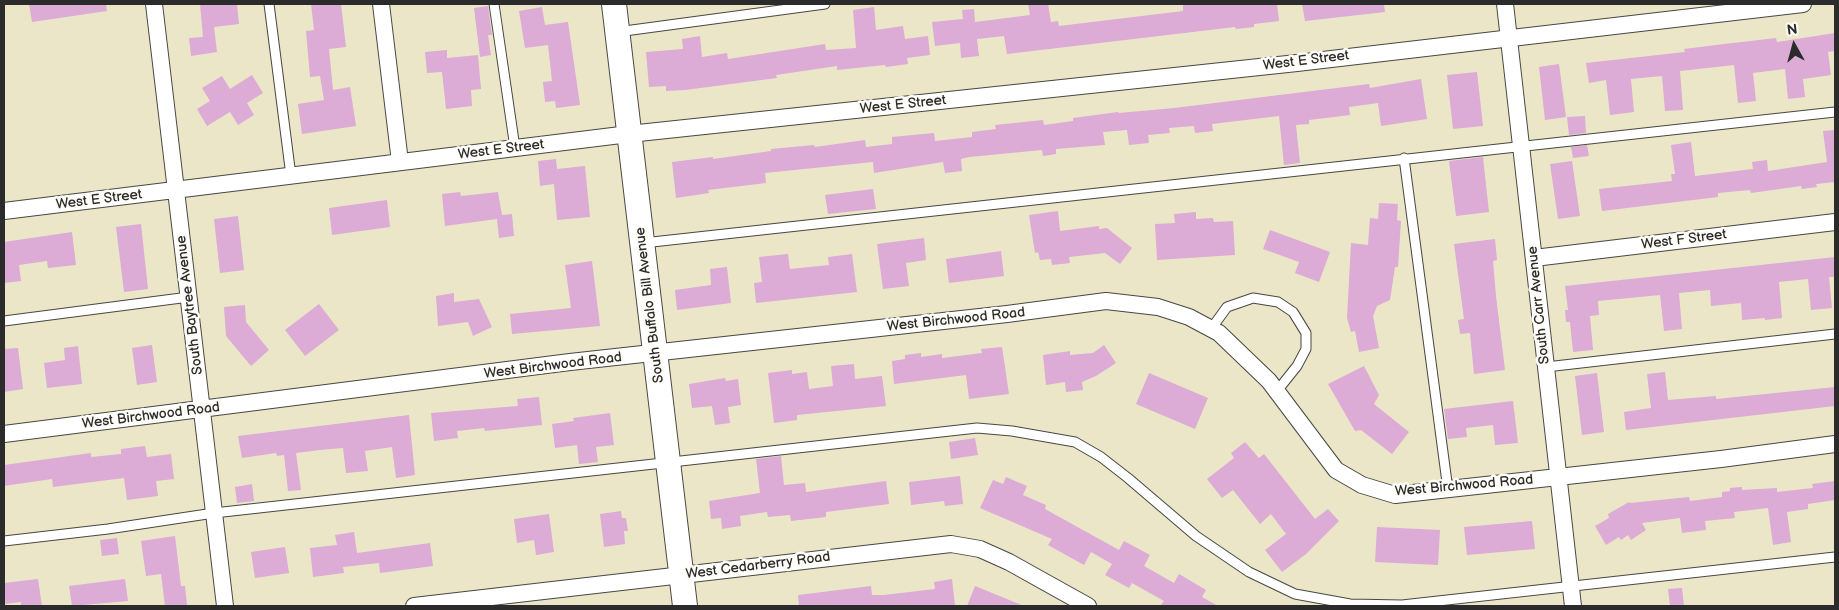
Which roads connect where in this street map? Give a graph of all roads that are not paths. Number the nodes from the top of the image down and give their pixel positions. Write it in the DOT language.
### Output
graph roads {
  1 [pos="154,4"];
  2 [pos="269,4"];
  3 [pos="381,4"];
  4 [pos="494,4"];
  5 [pos="614,4"];
  6 [pos="826,4"];
  7 [pos="1505,4"];
  8 [pos="1803,4"];
  9 [pos="617,32"];
  10 [pos="1509,37"];
  11 [pos="1835,112"];
  12 [pos="629,134"];
  13 [pos="1521,146"];
  14 [pos="515,148"];
  15 [pos="1404,158"];
  16 [pos="400,162"];
  17 [pos="291,176"];
  18 [pos="176,190"];
  19 [pos="4,211"];
  20 [pos="1835,222"];
  21 [pos="642,243"];
  22 [pos="1534,258"];
  23 [pos="189,297"];
  24 [pos="4,321"];
  25 [pos="1211,328"];
  26 [pos="1835,334"];
  27 [pos="655,353"];
  28 [pos="1546,367"];
  29 [pos="1277,391"];
  30 [pos="202,409"];
  31 [pos="4,434"];
  32 [pos="1835,444"];
  33 [pos="668,463"];
  34 [pos="1558,478"];
  35 [pos="1448,490"];
  36 [pos="214,513"];
  37 [pos="4,541"];
  38 [pos="1835,557"];
  39 [pos="682,575"];
  40 [pos="1571,588"];
  41 [pos="1082,605"];
  42 [pos="225,606"];
  43 [pos="414,606"];
  44 [pos="685,606"];
  45 [pos="1573,606"];
  1 -- 18 [label="street, South Baytree Avenue"];
  2 -- 17 [label="lane"];
  3 -- 16 [label="street"];
  4 -- 14 [label="lane"];
  5 -- 9 [label="main road, South Buffalo Bill Avenue"];
  6 -- 9 [label="lane"];
  7 -- 10 [label="street, South Carr Avenue"];
  8 -- 10 [label="street, West E Street"];
  9 -- 12 [label="main road, South Buffalo Bill Avenue"];
  10 -- 12 [label="street, West E Street"];
  10 -- 13 [label="street, South Carr Avenue"];
  11 -- 13 [label="lane"];
  12 -- 14 [label="street, West E Street"];
  12 -- 21 [label="main road, South Buffalo Bill Avenue"];
  13 -- 15 [label="lane"];
  13 -- 22 [label="street, South Carr Avenue"];
  14 -- 16 [label="street, West E Street"];
  15 -- 21 [label="lane"];
  15 -- 35 [label="lane"];
  16 -- 17 [label="street, West E Street"];
  17 -- 18 [label="street, West E Street"];
  18 -- 19 [label="street, West E Street"];
  18 -- 23 [label="street, South Baytree Avenue"];
  20 -- 22 [label="street, West F Street"];
  21 -- 27 [label="main road, South Buffalo Bill Avenue"];
  22 -- 28 [label="street, South Carr Avenue"];
  23 -- 24 [label="lane"];
  23 -- 30 [label="street, South Baytree Avenue"];
  25 -- 27 [label="street, West Birchwood Road"];
  25 -- 29 [label="street, West Birchwood Road"];
  25 -- 29 [label="lane"];
  26 -- 28 [label="lane"];
  27 -- 30 [label="street, West Birchwood Road"];
  27 -- 33 [label="main road, South Buffalo Bill Avenue"];
  28 -- 34 [label="street, South Carr Avenue"];
  29 -- 35 [label="street, West Birchwood Road"];
  30 -- 31 [label="street, West Birchwood Road"];
  30 -- 36 [label="street, South Baytree Avenue"];
  32 -- 34 [label="street, West Birchwood Road"];
  33 -- 36 [label="lane"];
  33 -- 39 [label="main road, South Buffalo Bill Avenue"];
  33 -- 40 [label="lane"];
  34 -- 35 [label="street, West Birchwood Road"];
  34 -- 40 [label="street, South Carr Avenue"];
  36 -- 37 [label="lane"];
  36 -- 42 [label="street, South Baytree Avenue"];
  38 -- 40 [label="lane"];
  39 -- 41 [label="street, West Cedarberry Road"];
  39 -- 43 [label="street, West Cedarberry Road"];
  39 -- 44 [label="main road, South Buffalo Bill Avenue"];
  40 -- 45 [label="street, South Carr Avenue"];
}
